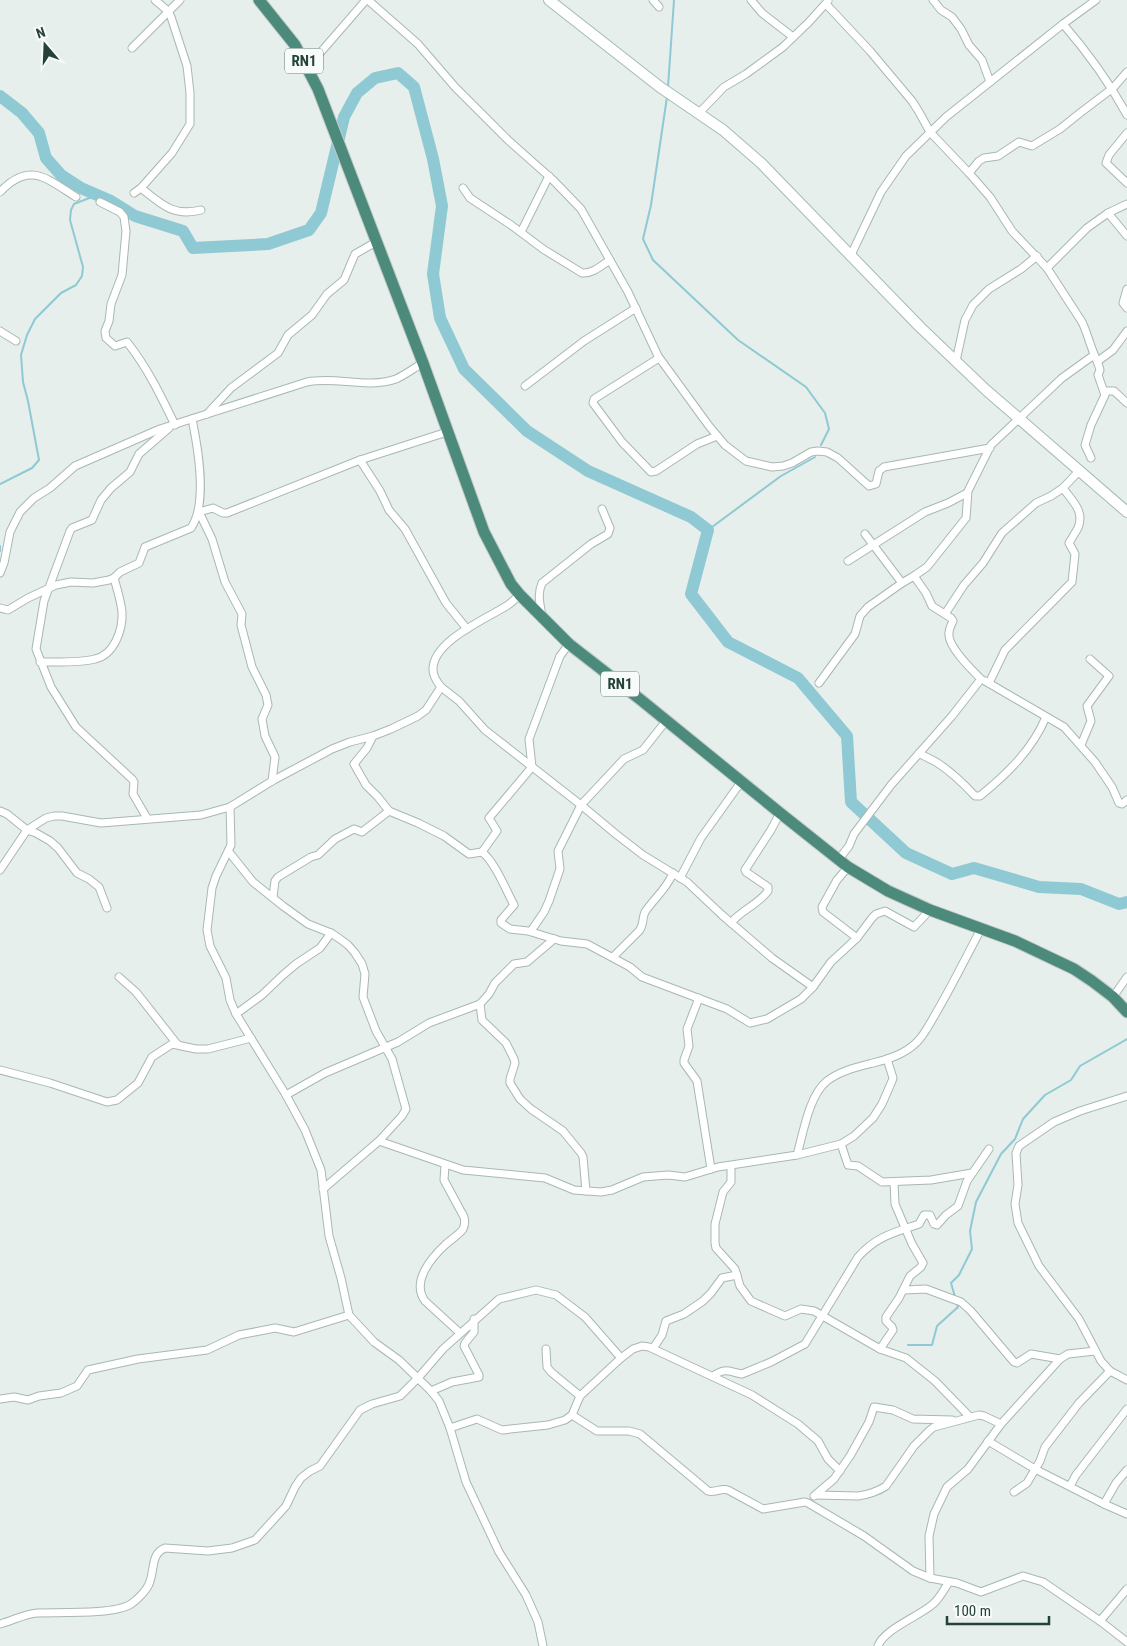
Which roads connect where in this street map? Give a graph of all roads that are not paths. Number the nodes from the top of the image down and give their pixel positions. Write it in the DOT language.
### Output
graph roads {
  1 [pos="155,0"];
  2 [pos="180,0"];
  3 [pos="259,0"];
  4 [pos="367,0"];
  5 [pos="549,0"];
  6 [pos="653,0"];
  7 [pos="751,0"];
  8 [pos="834,0"];
  9 [pos="933,0"];
  10 [pos="1095,0"];
  11 [pos="827,3"];
  12 [pos="659,7"];
  13 [pos="168,11"];
  14 [pos="1063,24"];
  15 [pos="793,38"];
  16 [pos="132,48"];
  17 [pos="307,68"];
  18 [pos="1127,72"];
  19 [pos="990,82"];
  20 [pos="1113,88"];
  21 [pos="698,113"];
  22 [pos="1127,115"];
  23 [pos="930,132"];
  24 [pos="1127,133"];
  25 [pos="969,173"];
  26 [pos="549,176"];
  27 [pos="1127,183"];
  28 [pos="463,188"];
  29 [pos="0,192"];
  30 [pos="76,196"];
  31 [pos="100,202"];
  32 [pos="1127,204"];
  33 [pos="201,210"];
  34 [pos="1108,213"];
  35 [pos="521,232"];
  36 [pos="1127,236"];
  37 [pos="376,242"];
  38 [pos="1037,256"];
  39 [pos="850,257"];
  40 [pos="610,260"];
  41 [pos="1047,268"];
  42 [pos="1127,289"];
  43 [pos="636,308"];
  44 [pos="1127,308"];
  45 [pos="0,331"];
  46 [pos="1127,331"];
  47 [pos="16,341"];
  48 [pos="659,358"];
  49 [pos="1096,358"];
  50 [pos="956,360"];
  51 [pos="423,362"];
  52 [pos="525,386"];
  53 [pos="1104,392"];
  54 [pos="1127,404"];
  55 [pos="206,415"];
  56 [pos="1019,417"];
  57 [pos="192,419"];
  58 [pos="173,425"];
  59 [pos="447,432"];
  60 [pos="717,436"];
  61 [pos="990,448"];
  62 [pos="1091,458"];
  63 [pos="360,460"];
  64 [pos="1080,470"];
  65 [pos="1063,488"];
  66 [pos="967,493"];
  67 [pos="602,509"];
  68 [pos="198,512"];
  69 [pos="1127,512"];
  70 [pos="865,534"];
  71 [pos="872,545"];
  72 [pos="848,561"];
  73 [pos="2,562"];
  74 [pos="0,572"];
  75 [pos="914,576"];
  76 [pos="114,578"];
  77 [pos="902,583"];
  78 [pos="49,588"];
  79 [pos="520,595"];
  80 [pos="0,608"];
  81 [pos="945,614"];
  82 [pos="543,618"];
  83 [pos="467,629"];
  84 [pos="568,644"];
  85 [pos="1090,659"];
  86 [pos="40,662"];
  87 [pos="981,679"];
  88 [pos="819,683"];
  89 [pos="989,683"];
  90 [pos="441,687"];
  91 [pos="1046,717"];
  92 [pos="666,721"];
  93 [pos="373,736"];
  94 [pos="1081,745"];
  95 [pos="919,753"];
  96 [pos="532,767"];
  97 [pos="272,781"];
  98 [pos="741,782"];
  99 [pos="1127,800"];
  100 [pos="581,804"];
  101 [pos="230,807"];
  102 [pos="0,811"];
  103 [pos="389,811"];
  104 [pos="780,813"];
  105 [pos="147,818"];
  106 [pos="27,830"];
  107 [pos="228,852"];
  108 [pos="482,852"];
  109 [pos="838,859"];
  110 [pos="848,867"];
  111 [pos="0,870"];
  112 [pos="677,876"];
  113 [pos="273,897"];
  114 [pos="107,908"];
  115 [pos="930,910"];
  116 [pos="731,923"];
  117 [pos="981,929"];
  118 [pos="531,931"];
  119 [pos="331,933"];
  120 [pos="857,938"];
  121 [pos="554,939"];
  122 [pos="614,958"];
  123 [pos="119,977"];
  124 [pos="1127,977"];
  125 [pos="813,987"];
  126 [pos="1112,997"];
  127 [pos="699,998"];
  128 [pos="480,1004"];
  129 [pos="1127,1012"];
  130 [pos="236,1014"];
  131 [pos="251,1038"];
  132 [pos="176,1044"];
  133 [pos="385,1047"];
  134 [pos="887,1060"];
  135 [pos="0,1070"];
  136 [pos="286,1095"];
  137 [pos="1127,1096"];
  138 [pos="379,1141"];
  139 [pos="841,1144"];
  140 [pos="989,1149"];
  141 [pos="797,1155"];
  142 [pos="445,1165"];
  143 [pos="731,1166"];
  144 [pos="711,1168"];
  145 [pos="972,1173"];
  146 [pos="894,1182"];
  147 [pos="323,1189"];
  148 [pos="586,1192"];
  149 [pos="906,1229"];
  150 [pos="738,1275"];
  151 [pos="904,1290"];
  152 [pos="349,1315"];
  153 [pos="822,1316"];
  154 [pos="474,1320"];
  155 [pos="460,1333"];
  156 [pos="654,1347"];
  157 [pos="546,1349"];
  158 [pos="880,1349"];
  159 [pos="1095,1351"];
  160 [pos="621,1358"];
  161 [pos="1060,1359"];
  162 [pos="1110,1371"];
  163 [pos="713,1376"];
  164 [pos="418,1378"];
  165 [pos="1127,1380"];
  166 [pos="431,1391"];
  167 [pos="580,1396"];
  168 [pos="0,1399"];
  169 [pos="1127,1409"];
  170 [pos="572,1415"];
  171 [pos="970,1417"];
  172 [pos="960,1420"];
  173 [pos="1001,1424"];
  174 [pos="450,1428"];
  175 [pos="988,1441"];
  176 [pos="1035,1470"];
  177 [pos="1127,1470"];
  178 [pos="840,1471"];
  179 [pos="1070,1486"];
  180 [pos="1014,1492"];
  181 [pos="816,1495"];
  182 [pos="808,1503"];
  183 [pos="1104,1504"];
  184 [pos="1127,1514"];
  185 [pos="930,1578"];
  186 [pos="949,1582"];
  187 [pos="1127,1589"];
  188 [pos="1100,1621"];
  189 [pos="0,1624"];
  190 [pos="1127,1642"];
  191 [pos="543,1646"];
  192 [pos="878,1646"];
  1 -- 13 [label="street"];
  2 -- 13 [label="street"];
  3 -- 17 [label="highway, RN1"];
  4 -- 17 [label="street"];
  4 -- 26 [label="street"];
  5 -- 21 [label="main road"];
  6 -- 12 [label="street"];
  7 -- 15 [label="street"];
  8 -- 11 [label="street"];
  9 -- 19 [label="street"];
  10 -- 14 [label="street"];
  11 -- 15 [label="street"];
  11 -- 23 [label="street"];
  13 -- 16 [label="street"];
  13 -- 33 [label="street"];
  14 -- 19 [label="street"];
  14 -- 20 [label="street"];
  15 -- 21 [label="street"];
  17 -- 37 [label="highway, RN1"];
  18 -- 20 [label="street"];
  19 -- 23 [label="street"];
  20 -- 22 [label="street"];
  20 -- 25 [label="street"];
  21 -- 39 [label="main road"];
  23 -- 25 [label="street"];
  23 -- 39 [label="street"];
  24 -- 27 [label="street"];
  25 -- 38 [label="street"];
  26 -- 35 [label="street"];
  26 -- 40 [label="street"];
  28 -- 35 [label="street"];
  29 -- 30 [label="street"];
  31 -- 58 [label="street"];
  32 -- 34 [label="street"];
  34 -- 36 [label="street"];
  34 -- 41 [label="street"];
  35 -- 40 [label="street"];
  37 -- 51 [label="highway, RN1"];
  37 -- 55 [label="street"];
  38 -- 41 [label="street"];
  38 -- 50 [label="street"];
  39 -- 50 [label="main road"];
  40 -- 43 [label="street"];
  41 -- 49 [label="street"];
  42 -- 44 [label="street"];
  43 -- 48 [label="street"];
  43 -- 52 [label="street"];
  45 -- 47 [label="street"];
  46 -- 49 [label="street"];
  48 -- 60 [label="street"];
  48 -- 60 [label="street"];
  49 -- 53 [label="street"];
  49 -- 56 [label="street"];
  50 -- 56 [label="main road"];
  51 -- 55 [label="street"];
  51 -- 59 [label="highway, RN1"];
  53 -- 54 [label="street"];
  53 -- 62 [label="street"];
  55 -- 57 [label="street"];
  56 -- 61 [label="street"];
  56 -- 64 [label="main road"];
  57 -- 58 [label="street"];
  57 -- 68 [label="street"];
  58 -- 73 [label="street"];
  58 -- 78 [label="street"];
  59 -- 63 [label="street"];
  59 -- 79 [label="highway, RN1"];
  60 -- 61 [label="street"];
  61 -- 66 [label="street"];
  63 -- 68 [label="street"];
  63 -- 83 [label="street"];
  64 -- 65 [label="street"];
  64 -- 69 [label="main road"];
  65 -- 81 [label="street"];
  65 -- 89 [label="street"];
  66 -- 71 [label="street"];
  66 -- 75 [label="street"];
  67 -- 82 [label="street"];
  68 -- 76 [label="street"];
  68 -- 97 [label="street"];
  70 -- 71 [label="street"];
  71 -- 72 [label="street"];
  71 -- 77 [label="street"];
  73 -- 74 [label="street"];
  75 -- 77 [label="street"];
  75 -- 81 [label="street"];
  76 -- 78 [label="street"];
  76 -- 86 [label="street"];
  77 -- 88 [label="street"];
  78 -- 80 [label="street"];
  78 -- 86 [label="street"];
  79 -- 82 [label="highway, RN1"];
  79 -- 83 [label="street"];
  81 -- 87 [label="street"];
  82 -- 84 [label="highway, RN1"];
  83 -- 90 [label="street"];
  84 -- 92 [label="highway, RN1"];
  84 -- 96 [label="street"];
  85 -- 94 [label="street"];
  86 -- 105 [label="street"];
  87 -- 89 [label="street"];
  87 -- 95 [label="street"];
  89 -- 91 [label="street"];
  90 -- 93 [label="street"];
  90 -- 96 [label="street"];
  91 -- 94 [label="street"];
  91 -- 95 [label="street"];
  92 -- 98 [label="highway, RN1"];
  92 -- 100 [label="street"];
  93 -- 97 [label="street"];
  93 -- 103 [label="street"];
  94 -- 99 [label="street"];
  95 -- 109 [label="street"];
  96 -- 100 [label="street"];
  96 -- 108 [label="street"];
  97 -- 101 [label="street"];
  98 -- 104 [label="highway, RN1"];
  98 -- 112 [label="street"];
  100 -- 112 [label="street"];
  100 -- 118 [label="street"];
  101 -- 105 [label="street"];
  101 -- 107 [label="street"];
  102 -- 106 [label="street"];
  103 -- 108 [label="street"];
  103 -- 113 [label="street"];
  104 -- 109 [label="highway, RN1"];
  104 -- 116 [label="street"];
  105 -- 106 [label="street"];
  106 -- 111 [label="street"];
  106 -- 114 [label="street"];
  107 -- 113 [label="street"];
  107 -- 130 [label="street"];
  108 -- 118 [label="street"];
  109 -- 110 [label="highway, RN1"];
  110 -- 115 [label="highway, RN1"];
  110 -- 120 [label="street"];
  112 -- 116 [label="street"];
  112 -- 122 [label="street"];
  113 -- 119 [label="street"];
  115 -- 117 [label="highway, RN1"];
  115 -- 120 [label="street"];
  116 -- 125 [label="street"];
  117 -- 126 [label="highway, RN1"];
  117 -- 134 [label="street"];
  118 -- 121 [label="street"];
  119 -- 130 [label="street"];
  119 -- 133 [label="street"];
  120 -- 125 [label="street"];
  121 -- 122 [label="street"];
  121 -- 128 [label="street"];
  122 -- 127 [label="street"];
  123 -- 132 [label="street"];
  124 -- 126 [label="street"];
  125 -- 127 [label="street"];
  126 -- 129 [label="highway, RN1"];
  127 -- 144 [label="street"];
  128 -- 133 [label="street"];
  128 -- 148 [label="street"];
  130 -- 131 [label="street"];
  131 -- 132 [label="street"];
  131 -- 136 [label="street"];
  132 -- 135 [label="street"];
  133 -- 136 [label="street"];
  133 -- 138 [label="street"];
  134 -- 139 [label="street"];
  134 -- 141 [label="street"];
  136 -- 147 [label="street"];
  137 -- 159 [label="street"];
  138 -- 142 [label="street"];
  138 -- 147 [label="street"];
  139 -- 141 [label="street"];
  139 -- 146 [label="street"];
  140 -- 145 [label="street"];
  141 -- 143 [label="street"];
  142 -- 148 [label="street"];
  142 -- 155 [label="street"];
  143 -- 144 [label="street"];
  143 -- 150 [label="street"];
  144 -- 148 [label="street"];
  145 -- 146 [label="street"];
  145 -- 149 [label="street"];
  146 -- 149 [label="street"];
  147 -- 152 [label="street"];
  149 -- 151 [label="street"];
  149 -- 153 [label="street"];
  150 -- 153 [label="street"];
  150 -- 156 [label="street"];
  151 -- 158 [label="street"];
  151 -- 161 [label="street"];
  152 -- 164 [label="street"];
  152 -- 168 [label="street"];
  153 -- 158 [label="street"];
  153 -- 163 [label="street"];
  154 -- 155 [label="street"];
  154 -- 160 [label="street"];
  154 -- 166 [label="street"];
  155 -- 164 [label="street"];
  156 -- 160 [label="street"];
  156 -- 163 [label="street"];
  157 -- 167 [label="street"];
  158 -- 171 [label="street"];
  159 -- 161 [label="street"];
  159 -- 162 [label="street"];
  160 -- 167 [label="street"];
  161 -- 173 [label="street"];
  162 -- 165 [label="street"];
  162 -- 176 [label="street"];
  163 -- 178 [label="street"];
  164 -- 166 [label="street"];
  164 -- 189 [label="street"];
  166 -- 174 [label="street"];
  167 -- 170 [label="street"];
  169 -- 179 [label="street"];
  170 -- 174 [label="street"];
  170 -- 182 [label="street"];
  171 -- 172 [label="street"];
  171 -- 173 [label="street"];
  172 -- 178 [label="street"];
  172 -- 181 [label="street"];
  173 -- 175 [label="street"];
  174 -- 191 [label="street"];
  175 -- 176 [label="street"];
  175 -- 185 [label="street"];
  176 -- 179 [label="street"];
  176 -- 180 [label="street"];
  177 -- 183 [label="street"];
  178 -- 181 [label="street"];
  179 -- 183 [label="street"];
  181 -- 182 [label="street"];
  182 -- 185 [label="street"];
  183 -- 184 [label="street"];
  185 -- 186 [label="street"];
  186 -- 188 [label="street"];
  186 -- 192 [label="street"];
  187 -- 188 [label="street"];
  188 -- 190 [label="street"];
}
